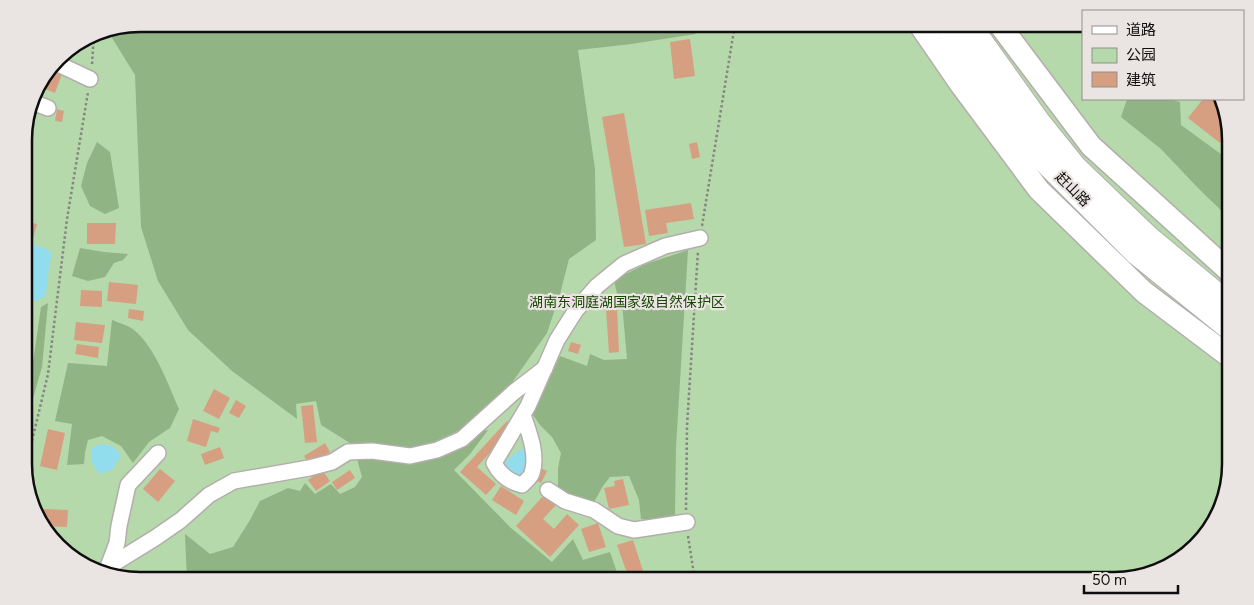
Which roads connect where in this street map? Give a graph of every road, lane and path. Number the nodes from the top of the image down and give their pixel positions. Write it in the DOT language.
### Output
graph roads {
  1 [pos="734,32"];
  2 [pos="925,32"];
  3 [pos="951,32"];
  4 [pos="974,32"];
  5 [pos="1006,32"];
  6 [pos="93,44"];
  7 [pos="62,66"];
  8 [pos="90,79"];
  9 [pos="39,105"];
  10 [pos="48,108"];
  11 [pos="700,238"];
  12 [pos="1222,265"];
  13 [pos="1222,299"];
  14 [pos="1222,322"];
  15 [pos="1222,351"];
  16 [pos="545,368"];
  17 [pos="523,415"];
  18 [pos="32,440"];
  19 [pos="158,453"];
  20 [pos="548,490"];
  21 [pos="687,522"];
  22 [pos="107,567"];
  23 [pos="109,568"];
  24 [pos="693,572"];
  1 -- 11 [label="path"];
  2 -- 15 [label="main road"];
  3 -- 14 [label="main road, 赶山路"];
  4 -- 13 [label="main road, 赶山路"];
  5 -- 12 [label="main road"];
  6 -- 8 [label="path"];
  7 -- 8 [label="street"];
  8 -- 18 [label="path"];
  9 -- 10 [label="street"];
  11 -- 16 [label="street"];
  11 -- 21 [label="path"];
  16 -- 17 [label="street"];
  16 -- 23 [label="street"];
  19 -- 22 [label="street"];
  20 -- 21 [label="street"];
  21 -- 24 [label="path"];
}
